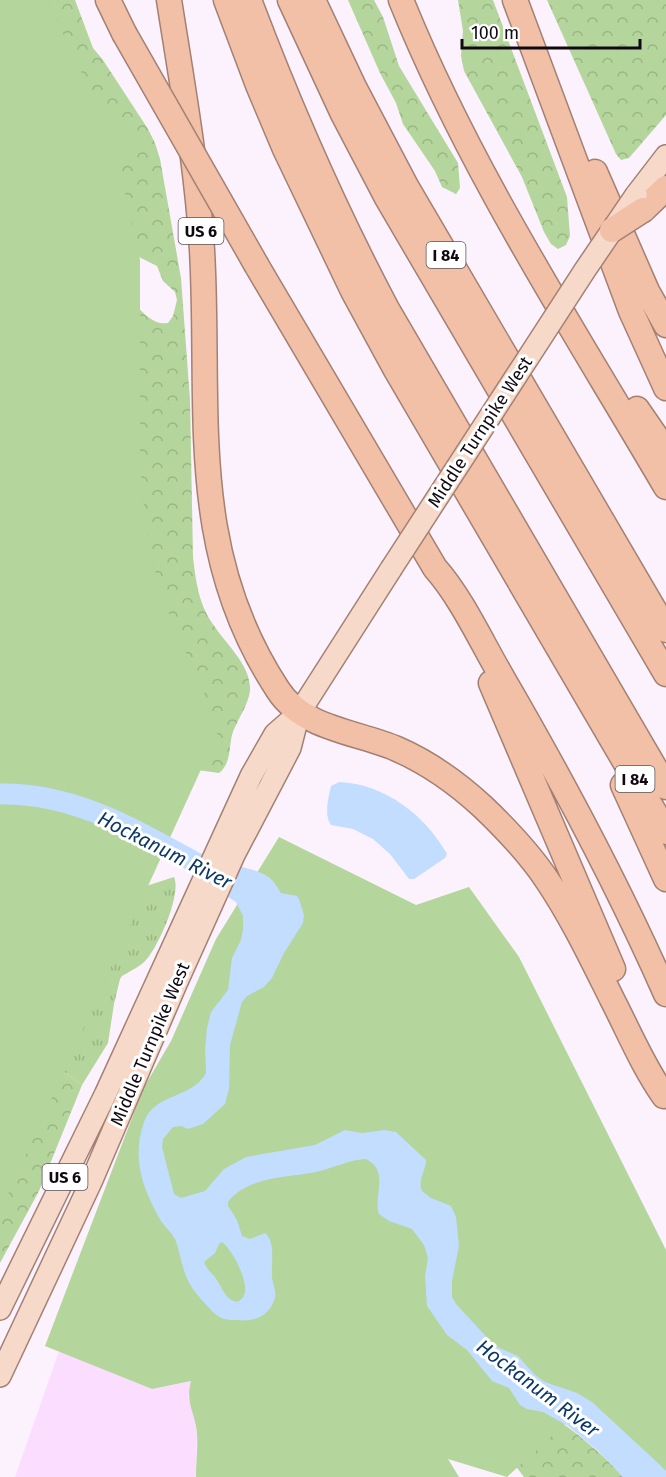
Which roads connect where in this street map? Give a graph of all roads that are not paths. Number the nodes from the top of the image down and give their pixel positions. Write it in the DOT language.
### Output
graph roads {
  1 [pos="108,0"];
  2 [pos="169,0"];
  3 [pos="226,0"];
  4 [pos="249,0"];
  5 [pos="290,0"];
  6 [pos="313,0"];
  7 [pos="400,0"];
  8 [pos="516,0"];
  9 [pos="666,156"];
  10 [pos="666,188"];
  11 [pos="640,202"];
  12 [pos="612,230"];
  13 [pos="544,280"];
  14 [pos="666,325"];
  15 [pos="666,388"];
  16 [pos="666,451"];
  17 [pos="666,487"];
  18 [pos="435,568"];
  19 [pos="666,630"];
  20 [pos="666,674"];
  21 [pos="299,713"];
  22 [pos="604,726"];
  23 [pos="666,787"];
  24 [pos="666,832"];
  25 [pos="666,879"];
  26 [pos="666,994"];
  27 [pos="138,1048"];
  28 [pos="665,1098"];
  29 [pos="0,1309"];
  30 [pos="0,1376"];
  1 -- 18 [label="highway, bridge"];
  2 -- 21 [label="highway, US 6"];
  3 -- 22 [label="highway, I 84"];
  4 -- 23 [label="highway"];
  5 -- 20 [label="highway"];
  6 -- 19 [label="highway, I 84"];
  7 -- 13 [label="highway"];
  8 -- 14 [label="highway"];
  8 -- 15 [label="highway"];
  9 -- 11 [label="main road"];
  10 -- 11 [label="highway, US 6"];
  11 -- 12 [label="highway, US 6, bridge"];
  12 -- 21 [label="main road, Middle Turnpike West / US 6, bridge"];
  13 -- 16 [label="highway"];
  13 -- 17 [label="highway"];
  18 -- 26 [label="highway"];
  18 -- 28 [label="highway"];
  21 -- 27 [label="main road, Middle Turnpike West / US 6"];
  21 -- 28 [label="highway"];
  22 -- 24 [label="highway, I 84"];
  22 -- 25 [label="highway"];
  27 -- 29 [label="main road, Middle Turnpike West / US 6"];
  27 -- 30 [label="main road, Middle Turnpike West / US 6"];
}
